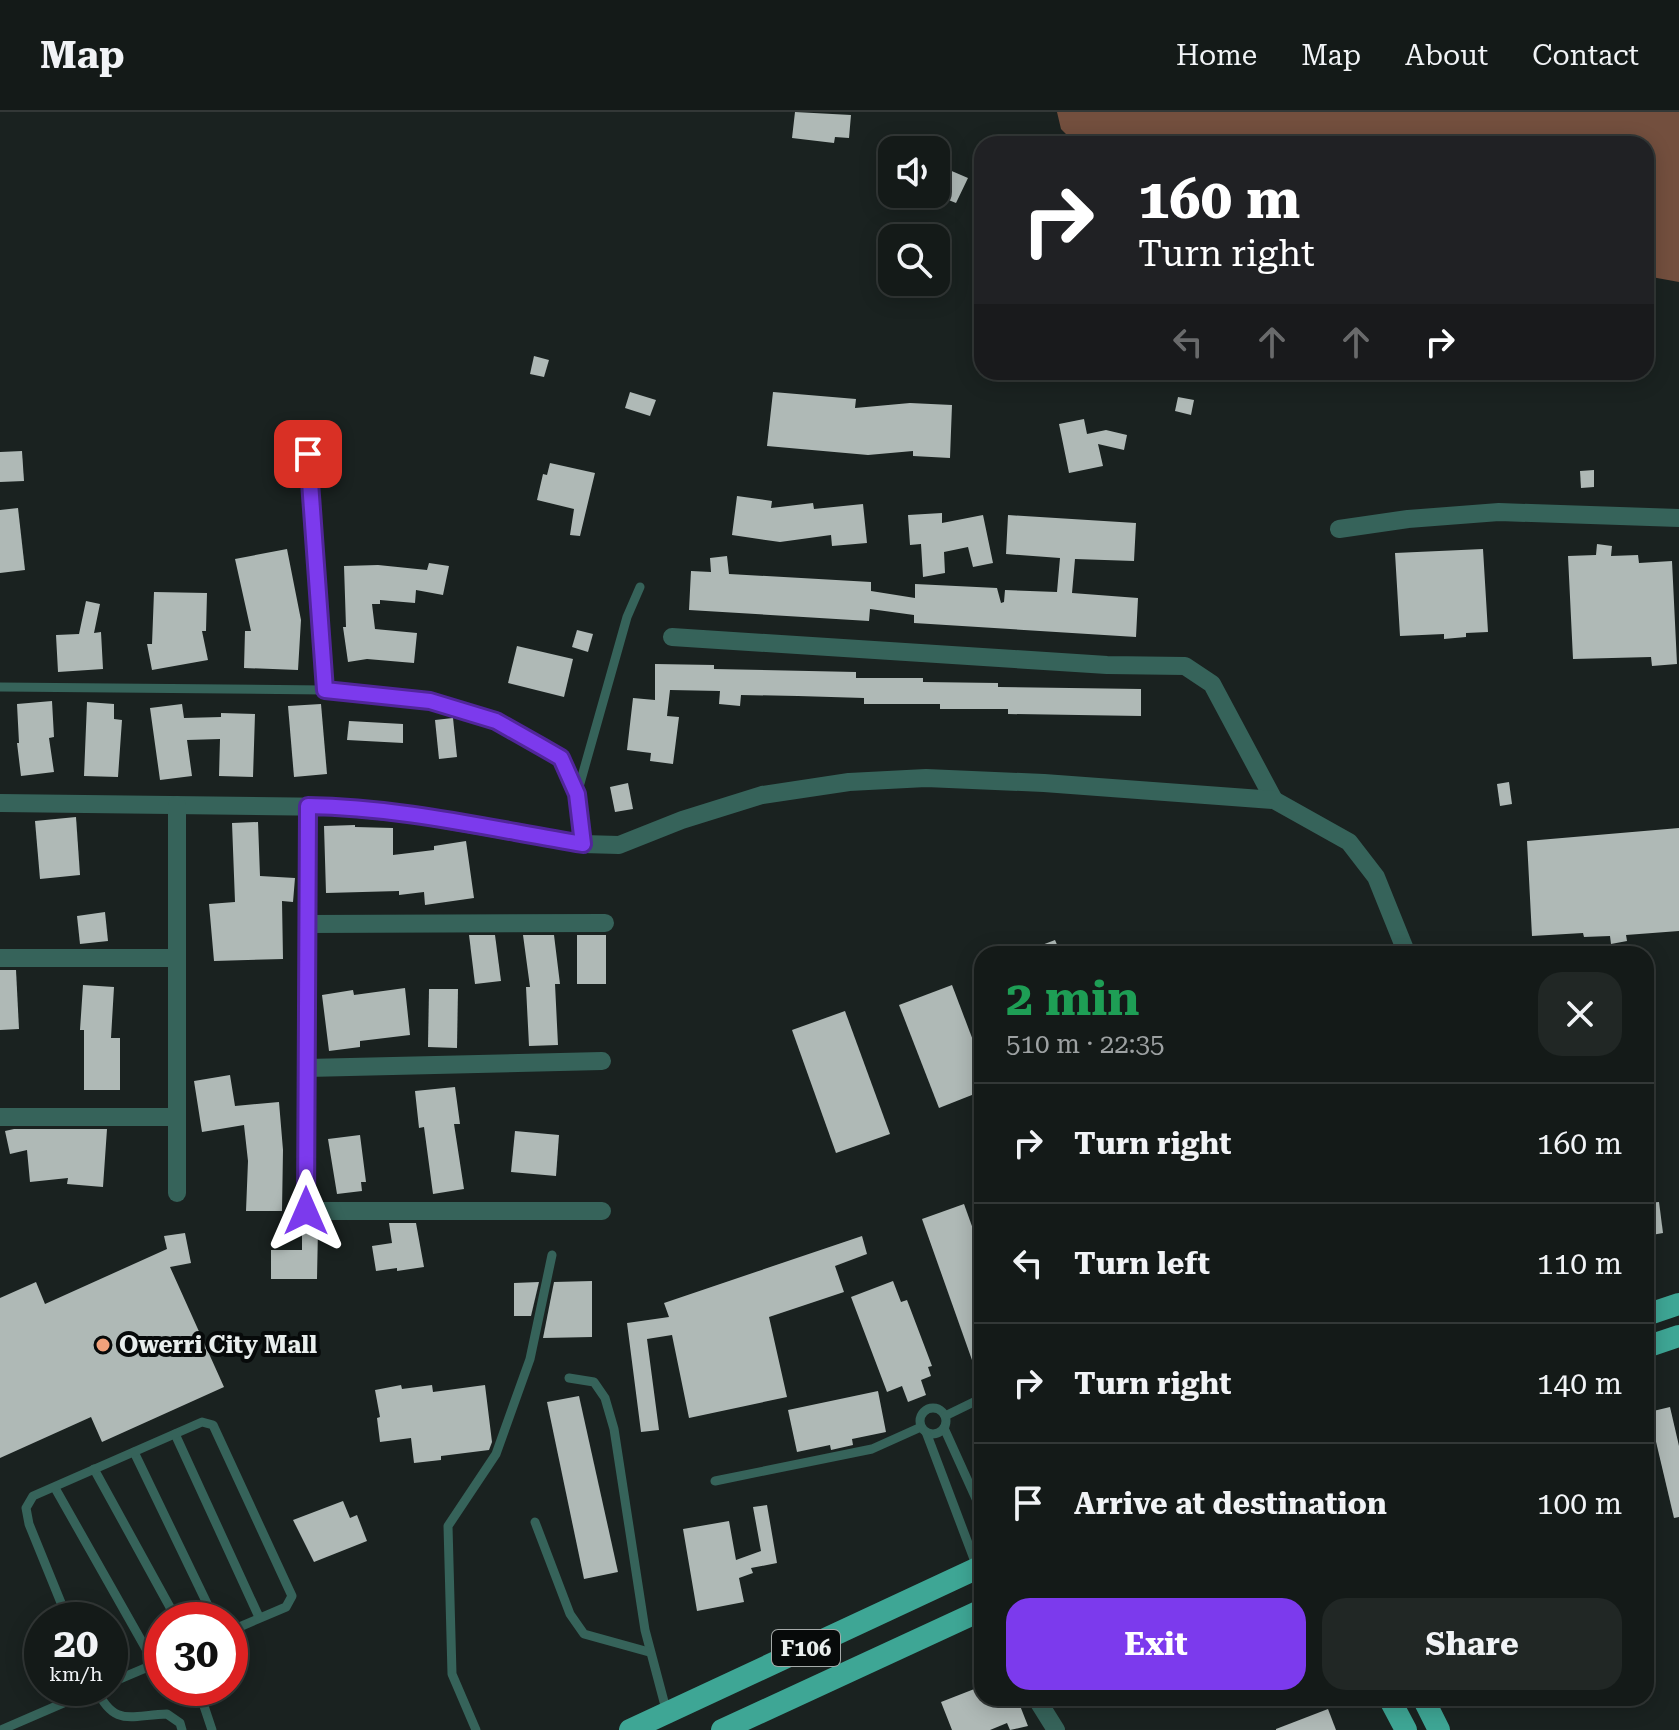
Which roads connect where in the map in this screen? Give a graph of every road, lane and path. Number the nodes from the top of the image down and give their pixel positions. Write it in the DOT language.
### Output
graph roads {
  1 [pos="308,454"];
  2 [pos="1679,518"];
  3 [pos="1339,529"];
  4 [pos="640,587"];
  5 [pos="672,637"];
  6 [pos="0,687"];
  7 [pos="325,690"];
  8 [pos="577,794"];
  9 [pos="1274,800"];
  10 [pos="0,803"];
  11 [pos="177,805"];
  12 [pos="308,806"];
  13 [pos="583,844"];
  14 [pos="605,923"];
  15 [pos="307,924"];
  16 [pos="1404,946"];
  17 [pos="0,958"];
  18 [pos="177,958"];
  19 [pos="602,1061"];
  20 [pos="307,1068"];
  21 [pos="0,1117"];
  22 [pos="177,1117"];
  23 [pos="177,1193"];
  24 [pos="602,1211"];
  25 [pos="552,1255"];
  26 [pos="1679,1304"];
  27 [pos="1654,1312"];
  28 [pos="1679,1336"];
  29 [pos="1654,1344"];
  30 [pos="569,1378"];
  31 [pos="974,1402"];
  32 [pos="945,1416"];
  33 [pos="944,1428"];
  34 [pos="924,1430"];
  35 [pos="175,1434"];
  36 [pos="134,1452"];
  37 [pos="94,1469"];
  38 [pos="715,1481"];
  39 [pos="55,1488"];
  40 [pos="974,1494"];
  41 [pos="535,1522"];
  42 [pos="974,1555"];
  43 [pos="974,1569"];
  44 [pos="61,1602"];
  45 [pos="167,1602"];
  46 [pos="206,1602"];
  47 [pos="974,1614"];
  48 [pos="259,1617"];
  49 [pos="248,1622"];
  50 [pos="144,1638"];
  51 [pos="649,1652"];
  52 [pos="56,1706"];
  53 [pos="105,1706"];
  54 [pos="204,1706"];
  55 [pos="1041,1706"];
  56 [pos="1393,1706"];
  57 [pos="1427,1706"];
  58 [pos="667,1713"];
  59 [pos="1,1730"];
  60 [pos="182,1730"];
  61 [pos="212,1730"];
  62 [pos="476,1730"];
  63 [pos="630,1730"];
  64 [pos="722,1730"];
  65 [pos="1056,1730"];
  66 [pos="1406,1730"];
  67 [pos="1439,1730"];
  1 -- 7 [label="lane"];
  2 -- 3 [label="street"];
  4 -- 8 [label="lane"];
  5 -- 9 [label="street"];
  6 -- 7 [label="lane"];
  7 -- 8 [label="lane"];
  8 -- 13 [label="lane"];
  9 -- 13 [label="street"];
  9 -- 16 [label="street"];
  10 -- 11 [label="street"];
  11 -- 12 [label="street"];
  11 -- 18 [label="street"];
  12 -- 13 [label="street"];
  12 -- 15 [label="street"];
  14 -- 15 [label="street"];
  15 -- 20 [label="street"];
  17 -- 18 [label="street"];
  18 -- 22 [label="street"];
  19 -- 20 [label="street"];
  20 -- 24 [label="street"];
  21 -- 22 [label="street"];
  22 -- 23 [label="street"];
  25 -- 62 [label="lane"];
  26 -- 27 [label="main road"];
  28 -- 29 [label="main road"];
  30 -- 51 [label="lane"];
  31 -- 32 [label="lane"];
  32 -- 33 [label="lane"];
  32 -- 34 [label="lane"];
  33 -- 34 [label="lane"];
  33 -- 40 [label="lane"];
  34 -- 38 [label="lane"];
  34 -- 42 [label="lane"];
  35 -- 36 [label="lane"];
  35 -- 48 [label="lane"];
  35 -- 48 [label="lane"];
  36 -- 37 [label="lane"];
  36 -- 46 [label="lane"];
  37 -- 39 [label="lane"];
  37 -- 45 [label="lane"];
  39 -- 44 [label="lane"];
  39 -- 50 [label="lane"];
  41 -- 51 [label="lane"];
  43 -- 58 [label="main road, F106"];
  47 -- 64 [label="main road, F106"];
  48 -- 49 [label="lane"];
  51 -- 58 [label="lane"];
  52 -- 59 [label="lane"];
  53 -- 60 [label="lane"];
  54 -- 61 [label="lane"];
  55 -- 65 [label="street"];
  56 -- 66 [label="main road"];
  57 -- 67 [label="main road"];
  58 -- 63 [label="main road, F106"];
}
